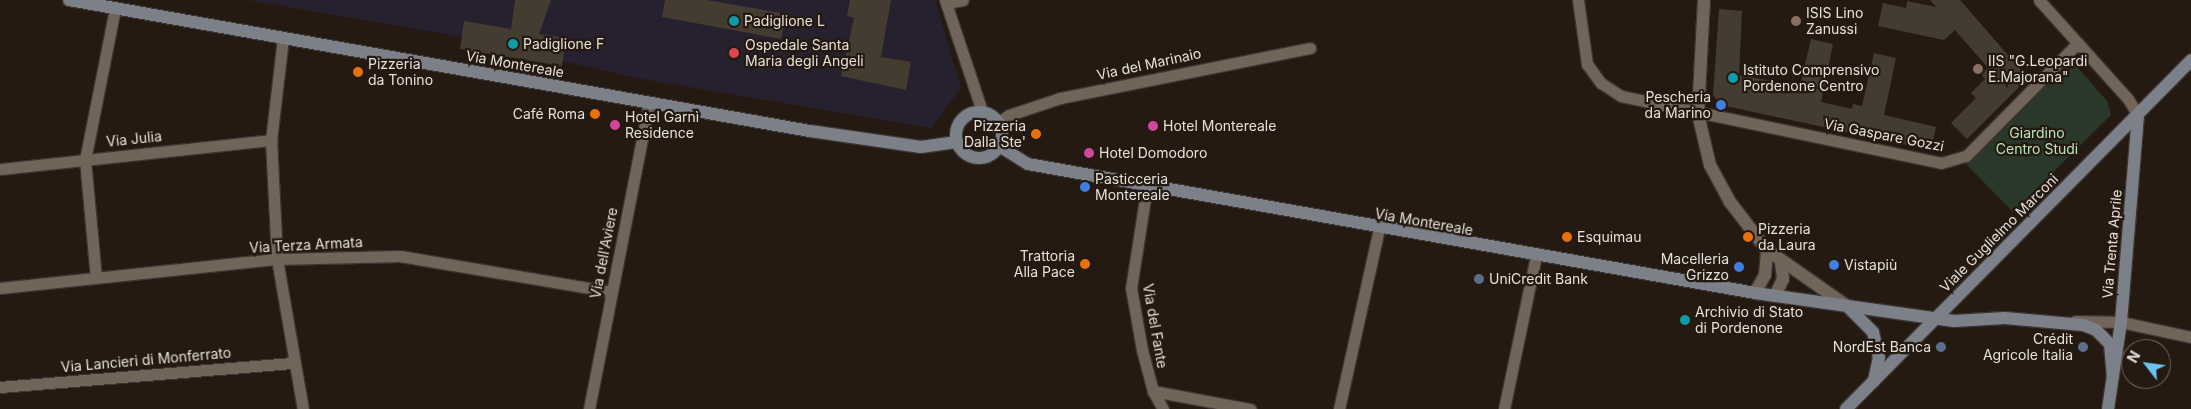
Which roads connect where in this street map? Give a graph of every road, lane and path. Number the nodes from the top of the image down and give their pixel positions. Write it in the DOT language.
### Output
graph roads {
  1 [pos="69,0"];
  2 [pos="963,0"];
  3 [pos="1578,0"];
  4 [pos="1704,0"];
  5 [pos="2039,0"];
  6 [pos="945,1"];
  7 [pos="115,8"];
  8 [pos="283,38"];
  9 [pos="2078,43"];
  10 [pos="1310,48"];
  11 [pos="2191,60"];
  12 [pos="649,103"];
  13 [pos="982,111"];
  14 [pos="1698,114"];
  15 [pos="2138,115"];
  16 [pos="999,122"];
  17 [pos="271,140"];
  18 [pos="957,142"];
  19 [pos="1000,146"];
  20 [pos="85,160"];
  21 [pos="0,169"];
  22 [pos="1147,186"];
  23 [pos="1379,229"];
  24 [pos="1767,250"];
  25 [pos="1536,256"];
  26 [pos="278,259"];
  27 [pos="1781,263"];
  28 [pos="96,278"];
  29 [pos="0,288"];
  30 [pos="612,292"];
  31 [pos="1756,293"];
  32 [pos="1775,296"];
  33 [pos="1849,308"];
  34 [pos="1933,319"];
  35 [pos="2063,321"];
  36 [pos="2121,322"];
  37 [pos="2191,337"];
  38 [pos="294,363"];
  39 [pos="2113,376"];
  40 [pos="1873,383"];
  41 [pos="0,387"];
  42 [pos="1153,391"];
  43 [pos="303,409"];
  44 [pos="589,409"];
  45 [pos="1163,409"];
  46 [pos="1250,409"];
  47 [pos="1339,409"];
  48 [pos="1504,409"];
  49 [pos="1846,409"];
  50 [pos="2108,409"];
  1 -- 7 [label="main road, Via Montereale"];
  2 -- 6 [label="street"];
  3 -- 14 [label="street, Via Gaspare Gozzi"];
  4 -- 14 [label="street"];
  5 -- 9 [label="street"];
  6 -- 13 [label="street"];
  7 -- 8 [label="main road, Via Montereale"];
  7 -- 20 [label="street"];
  8 -- 12 [label="main road, Via Montereale"];
  8 -- 17 [label="street"];
  9 -- 14 [label="street, Via Gaspare Gozzi"];
  9 -- 15 [label="street"];
  10 -- 16 [label="street, Via del Marinaio"];
  11 -- 15 [label="main road, Viale Guglielmo Marconi"];
  12 -- 18 [label="main road, Via Montereale"];
  12 -- 30 [label="street, Via dell'Aviere"];
  13 -- 16 [label="main road"];
  13 -- 18 [label="main road"];
  14 -- 24 [label="street"];
  15 -- 34 [label="main road, Viale Guglielmo Marconi"];
  15 -- 36 [label="main road, Via Trenta Aprile"];
  16 -- 19 [label="main road"];
  17 -- 20 [label="street, Via Julia"];
  17 -- 26 [label="street"];
  18 -- 19 [label="main road"];
  19 -- 22 [label="main road, Via Montereale"];
  20 -- 21 [label="street, Via Julia"];
  20 -- 28 [label="street"];
  22 -- 23 [label="main road, Via Montereale"];
  22 -- 42 [label="street, Via del Fante"];
  23 -- 25 [label="main road, Via Montereale"];
  23 -- 47 [label="street"];
  24 -- 27 [label="street"];
  24 -- 31 [label="street"];
  25 -- 31 [label="main road, Via Montereale"];
  25 -- 48 [label="street"];
  26 -- 28 [label="street, Via Terza Armata"];
  26 -- 30 [label="street, Via Terza Armata"];
  26 -- 38 [label="street"];
  27 -- 32 [label="street"];
  27 -- 33 [label="street"];
  28 -- 29 [label="street, Via Terza Armata"];
  30 -- 44 [label="street, Via dell'Aviere"];
  31 -- 32 [label="main road, Via Montereale"];
  32 -- 33 [label="main road, Via Montereale"];
  33 -- 34 [label="main road, Via Montereale"];
  33 -- 40 [label="main road"];
  34 -- 35 [label="main road, Via Montereale"];
  34 -- 40 [label="main road, Viale Guglielmo Marconi"];
  35 -- 36 [label="street"];
  35 -- 39 [label="main road, Via Montereale"];
  36 -- 37 [label="street"];
  36 -- 39 [label="main road, Via Trenta Aprile"];
  38 -- 41 [label="street, Via Lancieri di Monferrato"];
  38 -- 43 [label="street"];
  39 -- 50 [label="main road"];
  40 -- 49 [label="main road, Viale Guglielmo Marconi"];
  42 -- 45 [label="street, Via del Fante"];
  42 -- 46 [label="street"];
}
